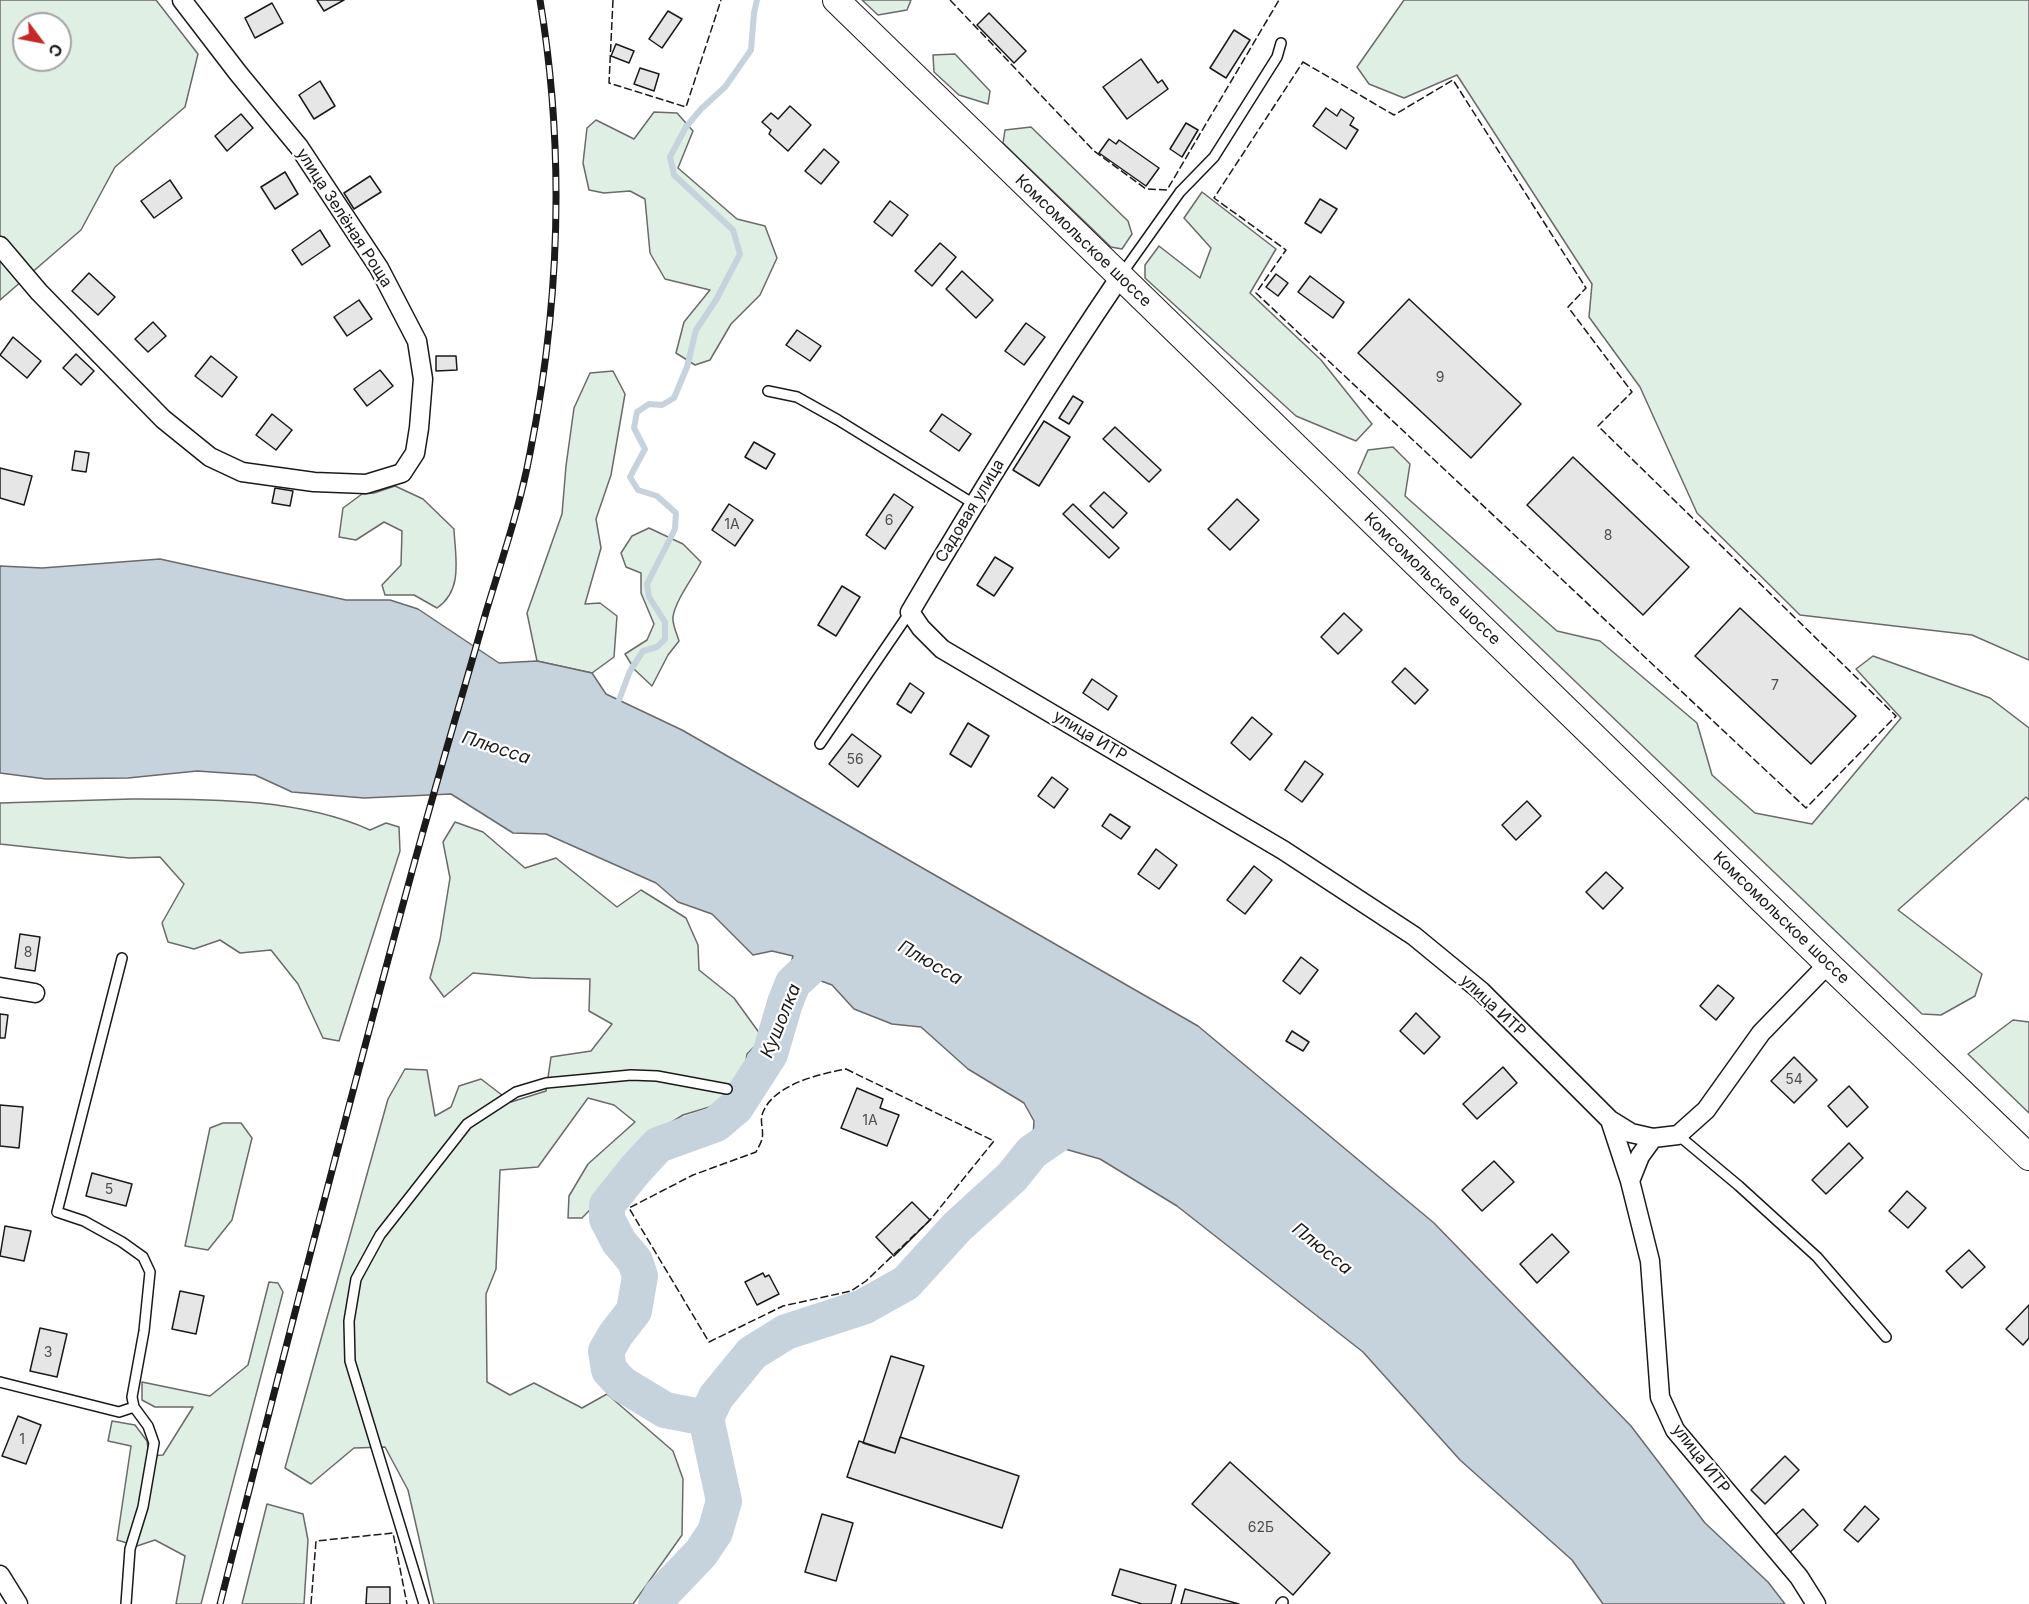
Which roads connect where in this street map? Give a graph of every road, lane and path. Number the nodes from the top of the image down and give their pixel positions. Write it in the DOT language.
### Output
graph roads {
  1 [pos="182,0"];
  2 [pos="836,0"];
  3 [pos="1281,42"];
  4 [pos="0,246"];
  5 [pos="1120,277"];
  6 [pos="768,391"];
  7 [pos="974,504"];
  8 [pos="910,612"];
  9 [pos="820,744"];
  10 [pos="122,958"];
  11 [pos="1828,964"];
  12 [pos="0,987"];
  13 [pos="35,993"];
  14 [pos="728,1089"];
  15 [pos="1610,1120"];
  16 [pos="1678,1135"];
  17 [pos="1653,1138"];
  18 [pos="2029,1157"];
  19 [pos="1630,1181"];
  20 [pos="1886,1338"];
  21 [pos="0,1382"];
  22 [pos="134,1407"];
  23 [pos="0,1575"];
  24 [pos="18,1604"];
  25 [pos="126,1604"];
  26 [pos="424,1604"];
  27 [pos="1816,1604"];
  1 -- 4 [label="street, улица Зелёная Роща"];
  2 -- 5 [label="main road, Комсомольское шоссе"];
  3 -- 5 [label="lane"];
  5 -- 7 [label="street, Садовая улица"];
  5 -- 11 [label="main road, Комсомольское шоссе"];
  6 -- 7 [label="lane"];
  7 -- 8 [label="street, Садовая улица"];
  8 -- 9 [label="lane, Садовая улица"];
  8 -- 15 [label="street, улица ИТР"];
  10 -- 22 [label="lane"];
  11 -- 16 [label="street"];
  11 -- 18 [label="main road, Комсомольское шоссе"];
  12 -- 13 [label="street"];
  14 -- 26 [label="lane"];
  15 -- 17 [label="street"];
  15 -- 19 [label="street, улица ИТР"];
  16 -- 17 [label="street"];
  16 -- 20 [label="lane"];
  17 -- 19 [label="street"];
  19 -- 27 [label="street, улица ИТР"];
  21 -- 22 [label="lane"];
  22 -- 25 [label="lane"];
  23 -- 24 [label="street"];
}
